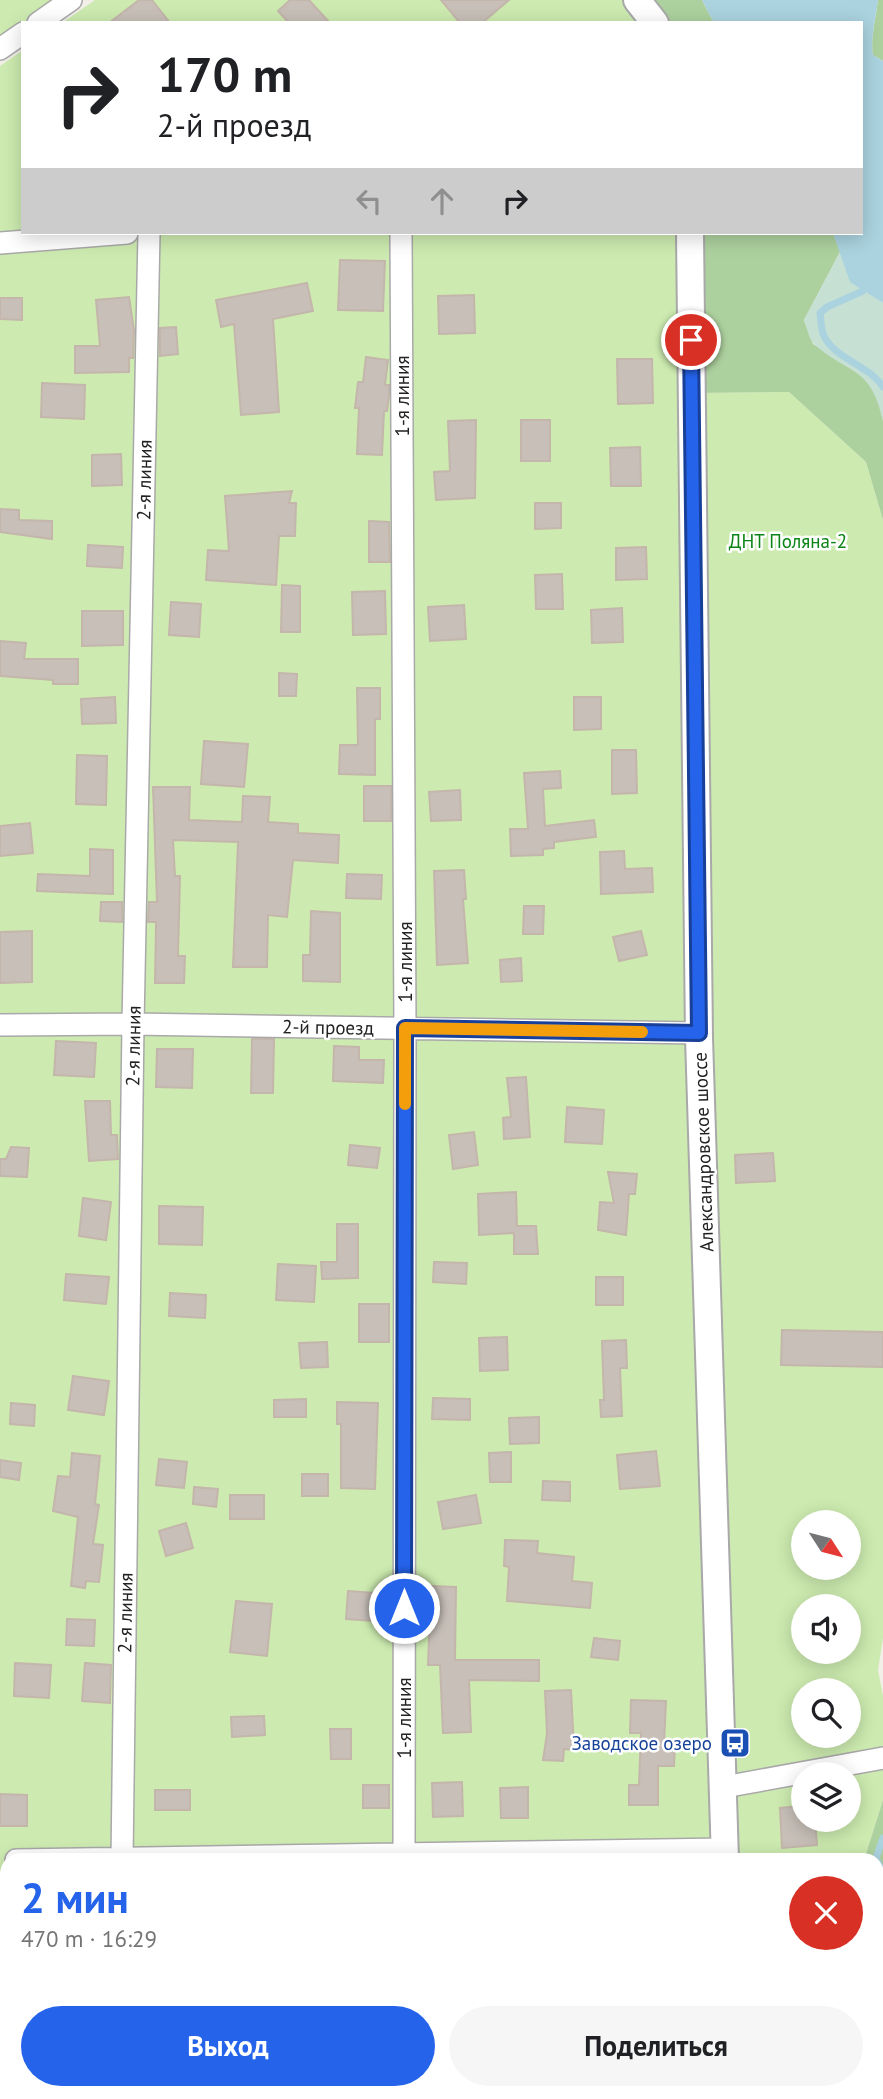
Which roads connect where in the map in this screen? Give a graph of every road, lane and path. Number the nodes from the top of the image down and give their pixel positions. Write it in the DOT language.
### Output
graph roads {
  1 [pos="71,0"];
  2 [pos="638,0"];
  3 [pos="41,21"];
  4 [pos="654,21"];
  5 [pos="21,34"];
  6 [pos="0,49"];
  7 [pos="102,235"];
  8 [pos="149,235"];
  9 [pos="401,235"];
  10 [pos="690,235"];
  11 [pos="0,243"];
  12 [pos="133,1024"];
  13 [pos="0,1026"];
  14 [pos="405,1028"];
  15 [pos="699,1033"];
  16 [pos="883,1758"];
  17 [pos="724,1787"];
  18 [pos="122,1853"];
  19 [pos="404,1853"];
  20 [pos="725,1853"];
  1 -- 3 [label="street"];
  2 -- 4 [label="street"];
  5 -- 6 [label="street"];
  7 -- 11 [label="street"];
  8 -- 12 [label="street, 2-я линия"];
  9 -- 14 [label="street, 1-я линия"];
  10 -- 15 [label="street, Александровское шоссе"];
  12 -- 13 [label="street, 2-й проезд"];
  12 -- 14 [label="street, 2-й проезд"];
  12 -- 18 [label="street, 2-я линия"];
  14 -- 15 [label="street, 2-й проезд"];
  14 -- 19 [label="street, 1-я линия"];
  15 -- 17 [label="street, Александровское шоссе"];
  16 -- 17 [label="street"];
  17 -- 20 [label="street, Александровское шоссе"];
}
